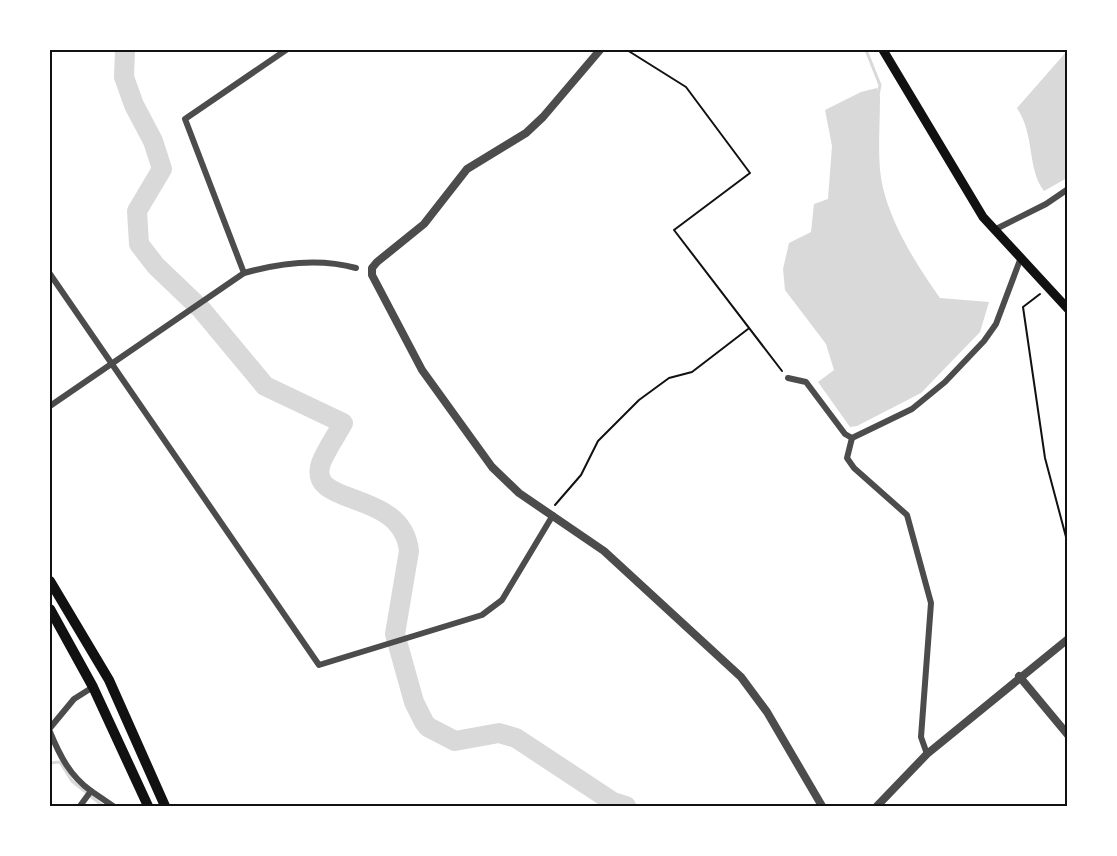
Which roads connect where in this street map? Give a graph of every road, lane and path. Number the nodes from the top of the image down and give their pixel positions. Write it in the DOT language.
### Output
graph roads {
  1 [pos="286,50"];
  2 [pos="600,50"];
  3 [pos="627,50"];
  4 [pos="883,50"];
  5 [pos="1068,189"];
  6 [pos="994,230"];
  7 [pos="1020,260"];
  8 [pos="356,268"];
  9 [pos="244,273"];
  10 [pos="50,274"];
  11 [pos="1048,288"];
  12 [pos="1068,309"];
  13 [pos="748,329"];
  14 [pos="112,364"];
  15 [pos="788,378"];
  16 [pos="50,406"];
  17 [pos="852,438"];
  18 [pos="551,514"];
  19 [pos="1068,552"];
  20 [pos="50,581"];
  21 [pos="50,609"];
  22 [pos="1068,639"];
  23 [pos="1019,676"];
  24 [pos="93,687"];
  25 [pos="50,728"];
  26 [pos="50,732"];
  27 [pos="1068,735"];
  28 [pos="927,754"];
  29 [pos="90,793"];
  30 [pos="80,807"];
  31 [pos="112,807"];
  32 [pos="148,807"];
  33 [pos="165,807"];
  34 [pos="822,807"];
  35 [pos="877,807"];
  1 -- 9 [label="street"];
  2 -- 18 [label="street"];
  3 -- 13 [label="path"];
  4 -- 6 [label="main road"];
  5 -- 6 [label="street"];
  6 -- 7 [label="main road"];
  7 -- 11 [label="main road"];
  7 -- 17 [label="street"];
  8 -- 9 [label="street"];
  9 -- 14 [label="street"];
  10 -- 14 [label="street"];
  11 -- 12 [label="main road"];
  11 -- 19 [label="path"];
  13 -- 15 [label="path"];
  13 -- 18 [label="path"];
  14 -- 16 [label="street"];
  14 -- 18 [label="street"];
  15 -- 17 [label="street"];
  17 -- 28 [label="street"];
  18 -- 34 [label="street"];
  20 -- 33 [label="highway"];
  21 -- 24 [label="highway"];
  22 -- 23 [label="street"];
  23 -- 27 [label="street"];
  23 -- 28 [label="street"];
  24 -- 25 [label="street"];
  24 -- 32 [label="highway"];
  26 -- 29 [label="street"];
  28 -- 35 [label="street"];
  29 -- 30 [label="street"];
  29 -- 31 [label="street"];
}
